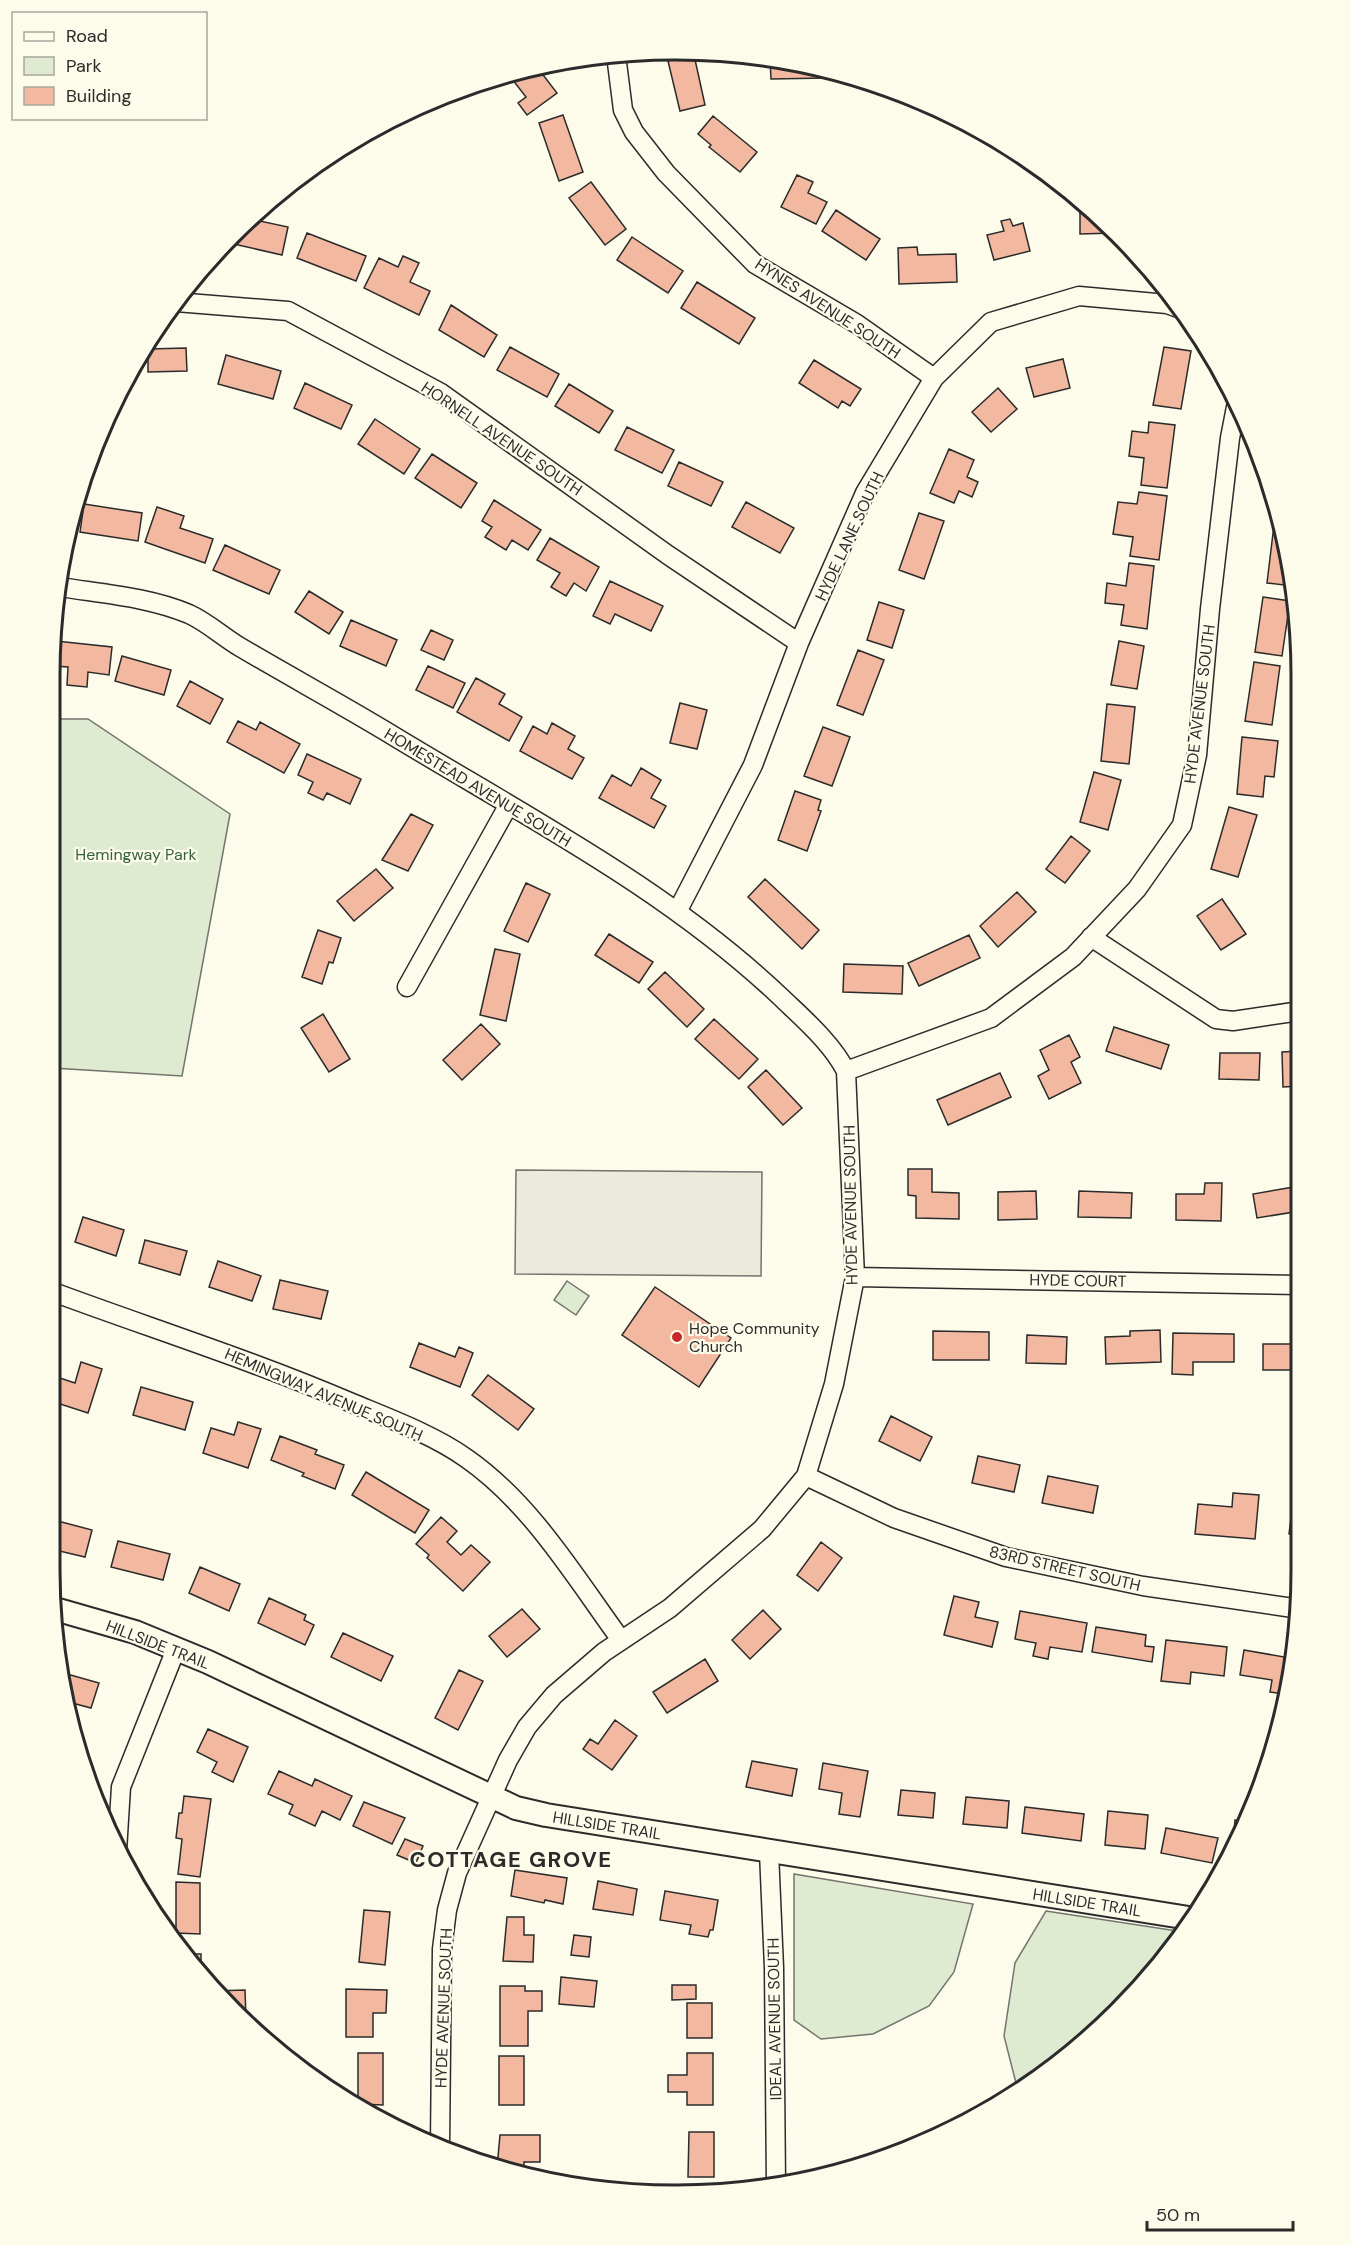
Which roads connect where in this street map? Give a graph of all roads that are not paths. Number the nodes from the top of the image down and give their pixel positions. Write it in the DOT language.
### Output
graph roads {
  1 [pos="617,63"];
  2 [pos="186,303"];
  3 [pos="1166,304"];
  4 [pos="934,378"];
  5 [pos="1234,417"];
  6 [pos="66,588"];
  7 [pos="799,643"];
  8 [pos="508,806"];
  9 [pos="677,912"];
  10 [pos="1091,937"];
  11 [pos="407,987"];
  12 [pos="1291,1012"];
  13 [pos="846,1071"];
  14 [pos="855,1277"];
  15 [pos="1291,1285"];
  16 [pos="60,1294"];
  17 [pos="806,1476"];
  18 [pos="1290,1608"];
  19 [pos="61,1611"];
  20 [pos="621,1640"];
  21 [pos="176,1649"];
  22 [pos="490,1795"];
  23 [pos="118,1831"];
  24 [pos="769,1852"];
  25 [pos="1183,1917"];
  26 [pos="440,2138"];
  27 [pos="776,2177"];
  1 -- 4 [label="street, HYNES AVENUE SOUTH"];
  2 -- 7 [label="street, HORNELL AVENUE SOUTH"];
  3 -- 4 [label="street, HYDE LANE SOUTH"];
  4 -- 7 [label="street, HYDE LANE SOUTH"];
  5 -- 10 [label="street, HYDE AVENUE SOUTH"];
  6 -- 8 [label="street, HOMESTEAD AVENUE SOUTH"];
  7 -- 9 [label="street, HYDE LANE SOUTH"];
  8 -- 9 [label="street, HOMESTEAD AVENUE SOUTH"];
  8 -- 11 [label="street"];
  9 -- 13 [label="street, HOMESTEAD AVENUE SOUTH"];
  10 -- 12 [label="street"];
  10 -- 13 [label="street, HYDE AVENUE SOUTH"];
  13 -- 14 [label="street, HYDE AVENUE SOUTH"];
  14 -- 15 [label="street, HYDE COURT"];
  14 -- 17 [label="street, HYDE AVENUE SOUTH"];
  16 -- 20 [label="street, HEMINGWAY AVENUE SOUTH"];
  17 -- 18 [label="street, 83RD STREET SOUTH"];
  17 -- 20 [label="street, HYDE AVENUE SOUTH"];
  19 -- 21 [label="street, HILLSIDE TRAIL"];
  20 -- 22 [label="street, HYDE AVENUE SOUTH"];
  21 -- 22 [label="street, HILLSIDE TRAIL"];
  21 -- 23 [label="street"];
  22 -- 24 [label="street, HILLSIDE TRAIL"];
  22 -- 26 [label="street, HYDE AVENUE SOUTH"];
  24 -- 25 [label="street, HILLSIDE TRAIL"];
  24 -- 27 [label="street, IDEAL AVENUE SOUTH"];
}
